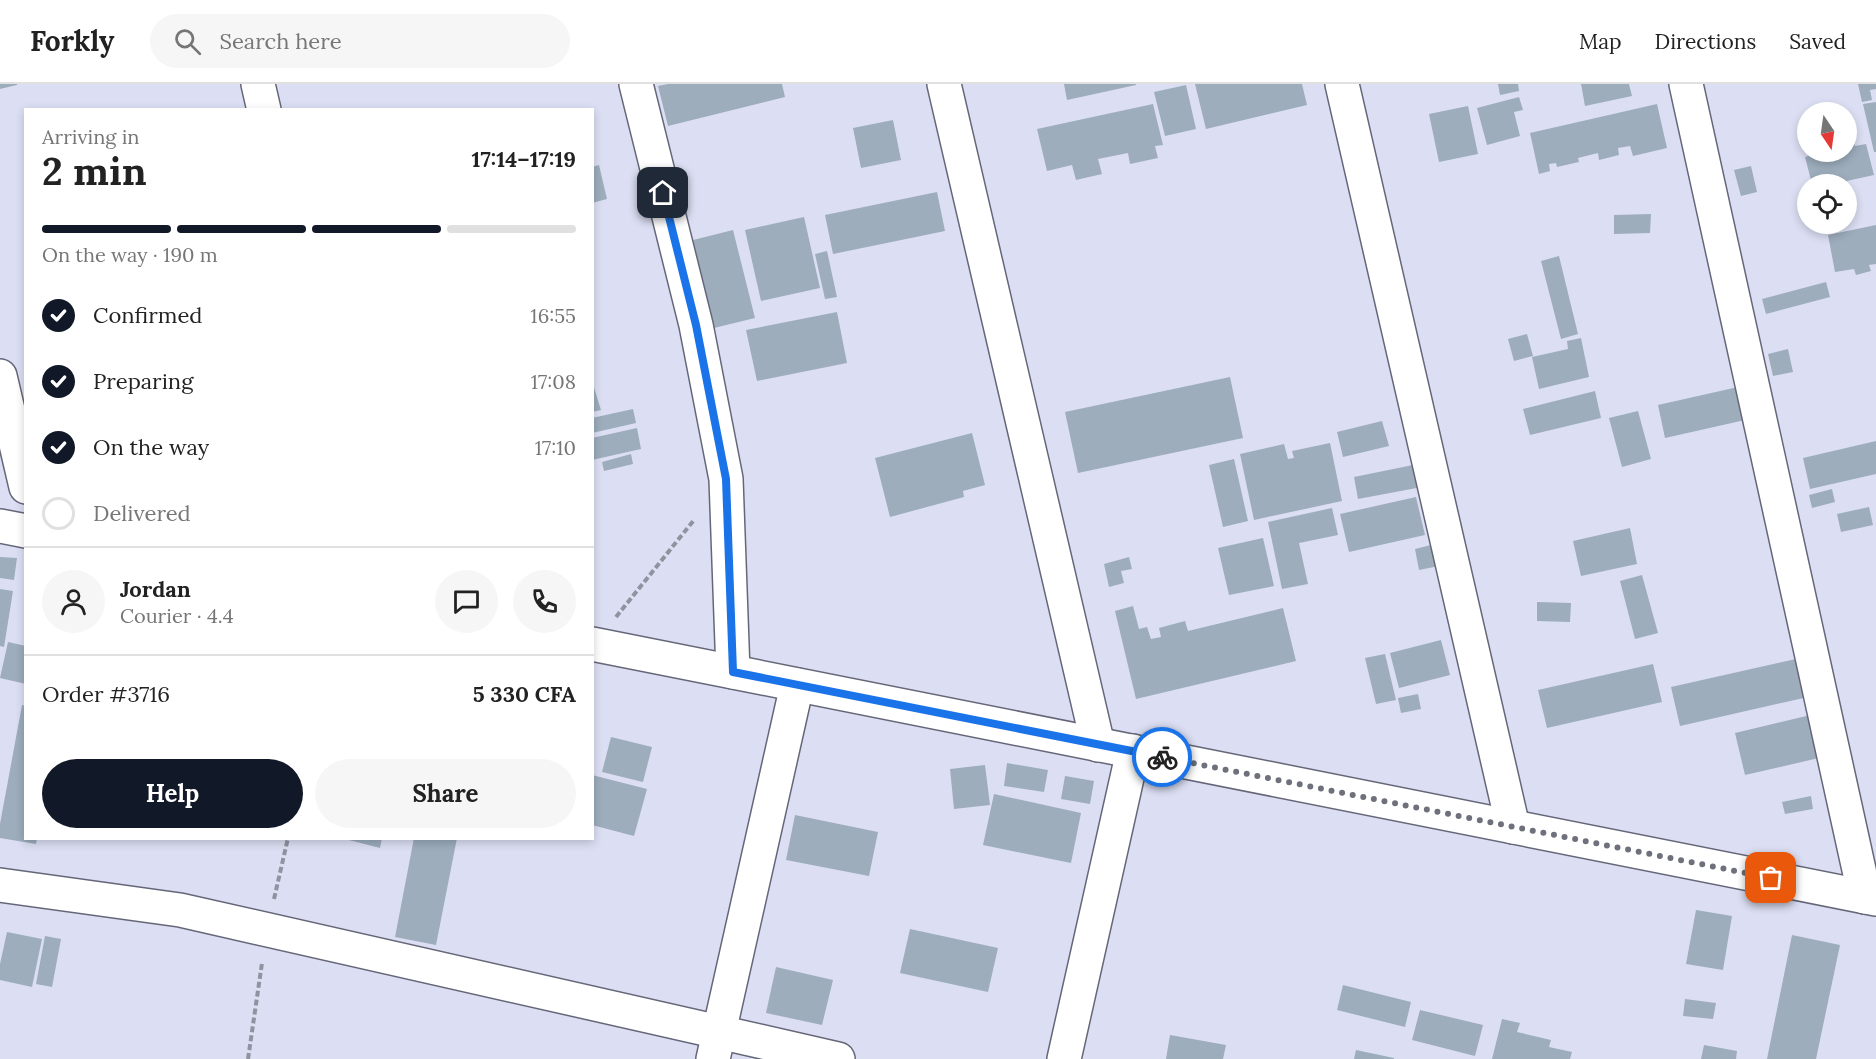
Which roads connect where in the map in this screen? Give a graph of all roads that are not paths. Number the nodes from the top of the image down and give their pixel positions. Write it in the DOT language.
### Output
graph roads {
  1 [pos="258,84"];
  2 [pos="636,84"];
  3 [pos="944,84"];
  4 [pos="1342,84"];
  5 [pos="1686,84"];
  6 [pos="264,108"];
  7 [pos="0,376"];
  8 [pos="24,478"];
  9 [pos="0,526"];
  10 [pos="24,531"];
  11 [pos="594,644"];
  12 [pos="733,672"];
  13 [pos="796,685"];
  14 [pos="1098,745"];
  15 [pos="1133,752"];
  16 [pos="1513,827"];
  17 [pos="0,885"];
  18 [pos="1871,898"];
  19 [pos="716,1046"];
  20 [pos="838,1059"];
  21 [pos="1064,1059"];
  1 -- 6 [label="street"];
  2 -- 12 [label="street"];
  3 -- 14 [label="street"];
  4 -- 16 [label="street"];
  5 -- 18 [label="street"];
  7 -- 8 [label="street"];
  9 -- 10 [label="street"];
  11 -- 12 [label="street"];
  12 -- 13 [label="street"];
  13 -- 14 [label="street"];
  13 -- 19 [label="street"];
  14 -- 15 [label="street"];
  15 -- 16 [label="street"];
  15 -- 21 [label="street"];
  16 -- 18 [label="street"];
  17 -- 19 [label="street"];
  19 -- 20 [label="street"];
}
